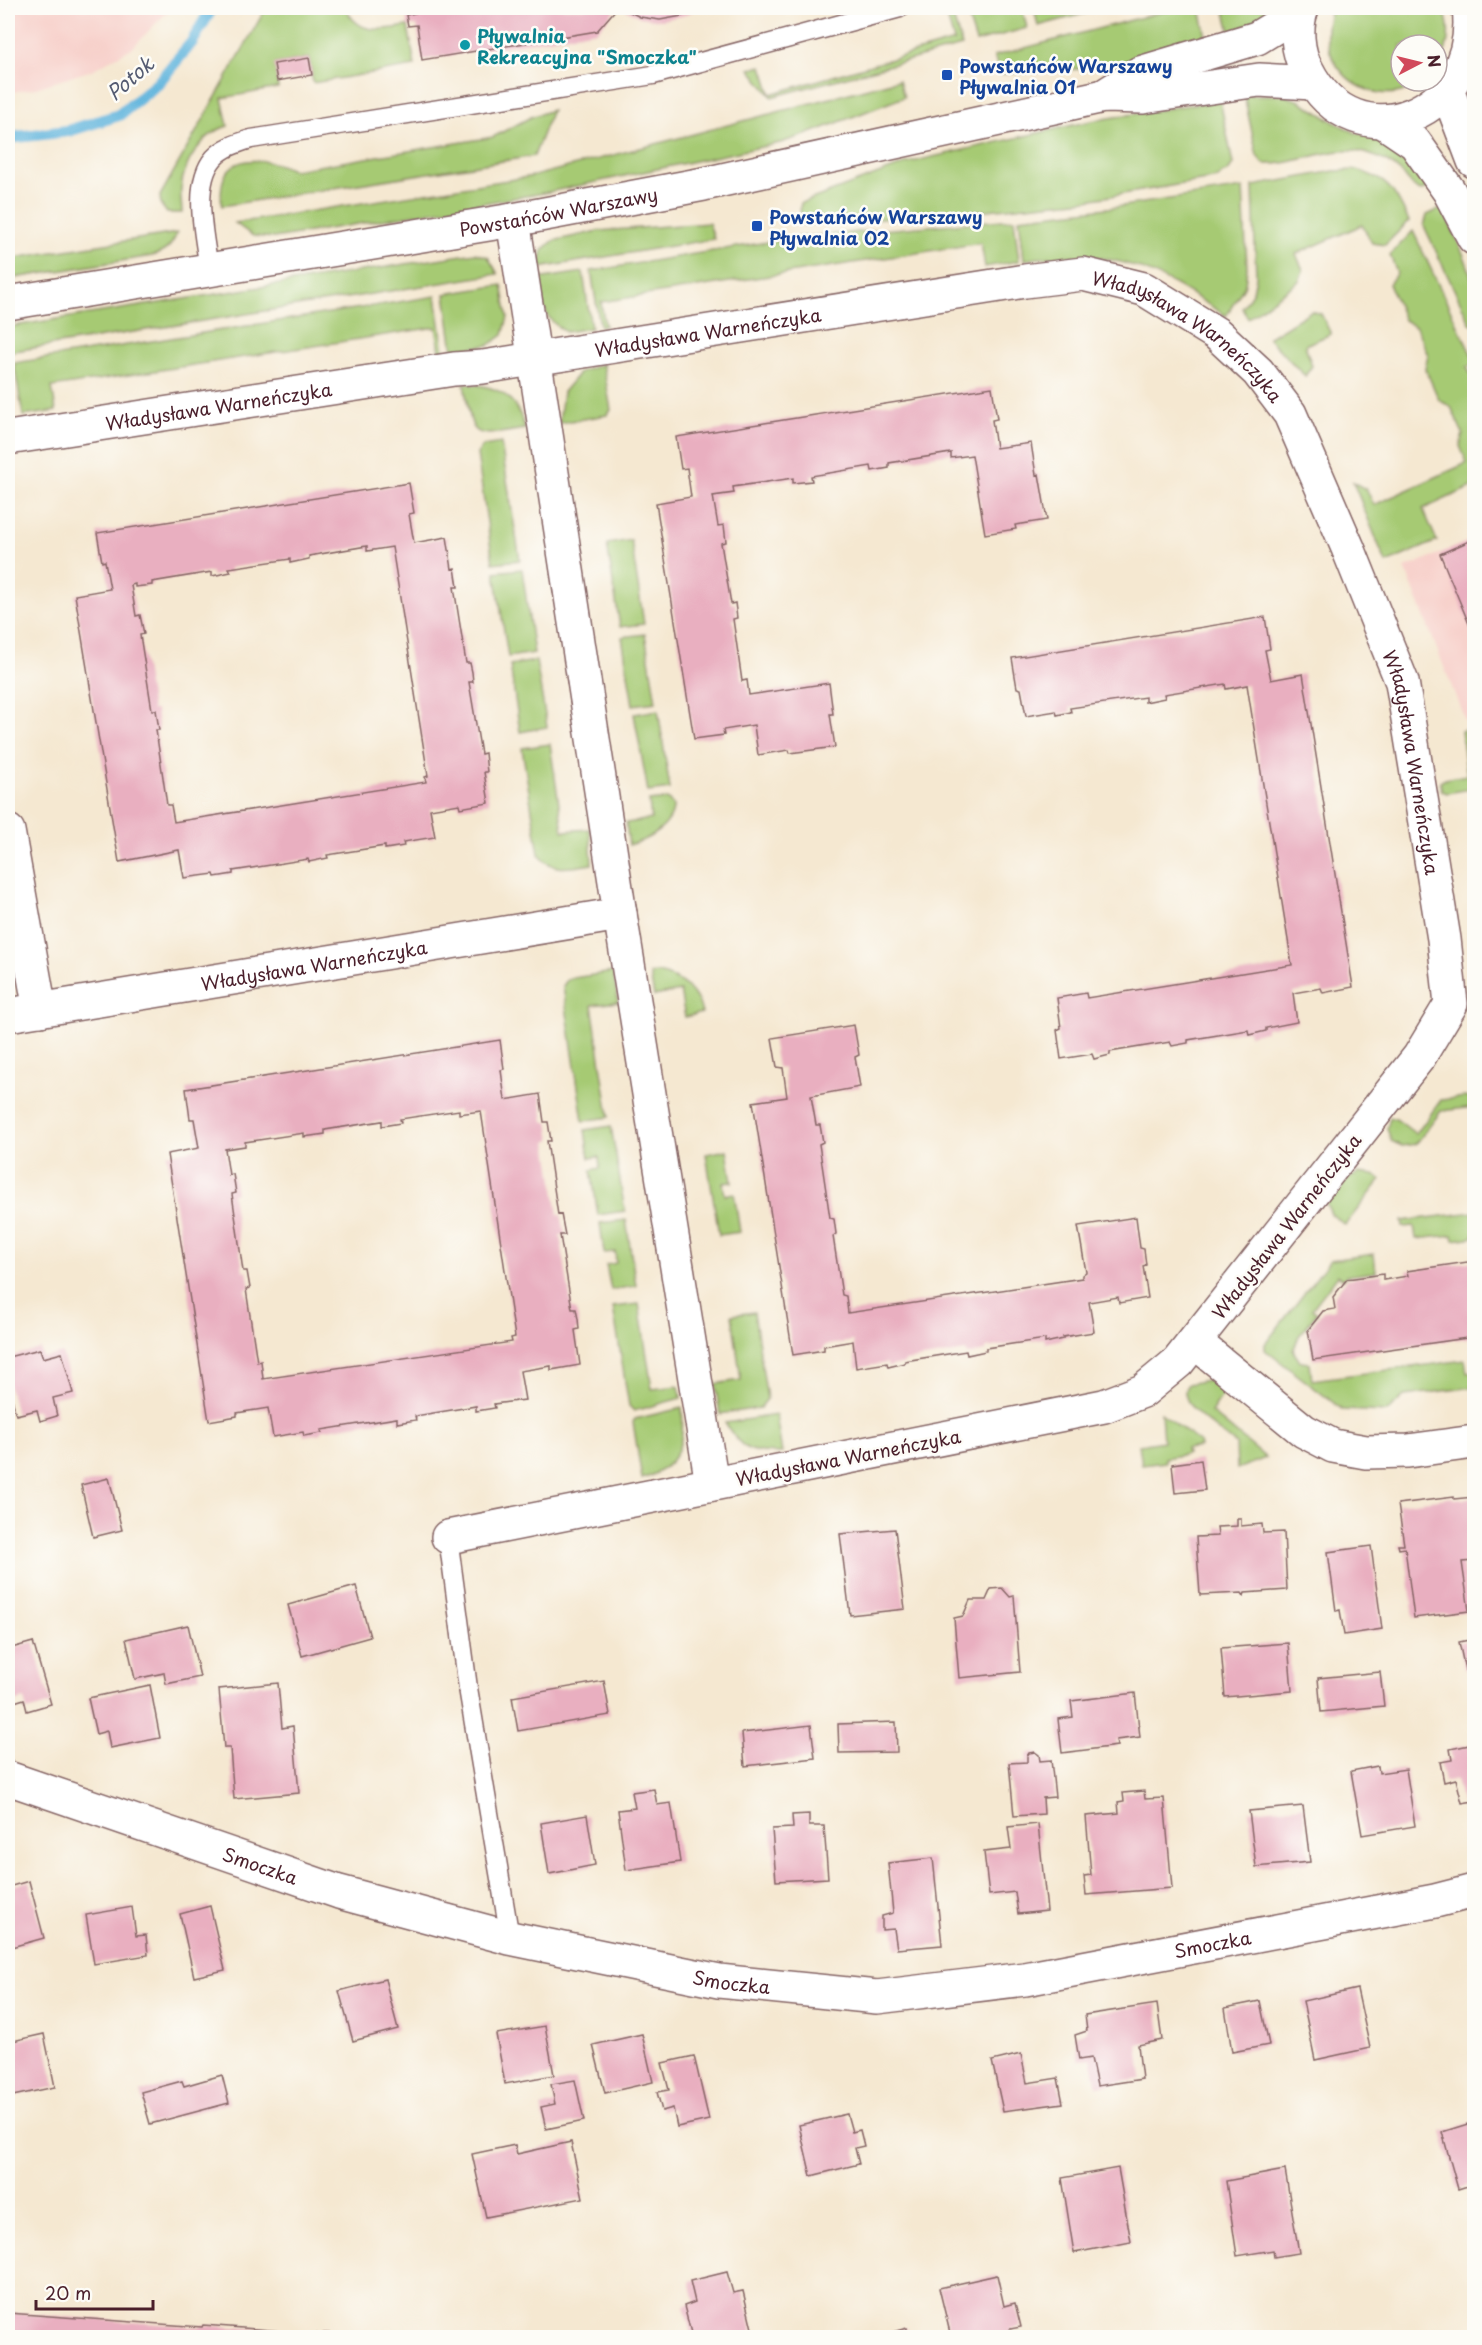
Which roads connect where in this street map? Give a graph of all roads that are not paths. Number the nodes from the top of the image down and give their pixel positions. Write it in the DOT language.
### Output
graph roads {
  1 [pos="900,8"];
  2 [pos="1469,8"];
  3 [pos="1302,9"];
  4 [pos="1472,60"];
  5 [pos="1313,83"];
  6 [pos="1449,95"];
  7 [pos="1104,96"];
  8 [pos="1384,122"];
  9 [pos="1474,161"];
  10 [pos="513,220"];
  11 [pos="1474,238"];
  12 [pos="209,269"];
  13 [pos="8,303"];
  14 [pos="536,359"];
  15 [pos="8,438"];
  16 [pos="8,831"];
  17 [pos="620,914"];
  18 [pos="40,1010"];
  19 [pos="8,1015"];
  20 [pos="1195,1342"];
  21 [pos="1474,1442"];
  22 [pos="712,1484"];
  23 [pos="448,1537"];
  24 [pos="8,1778"];
  25 [pos="1474,1891"];
  26 [pos="510,1938"];
  1 -- 12 [label="lane"];
  2 -- 4 [label="street"];
  3 -- 5 [label="street"];
  3 -- 7 [label="street, Powstańców Warszawy"];
  4 -- 6 [label="street"];
  5 -- 7 [label="street, Powstańców Warszawy"];
  5 -- 8 [label="street"];
  6 -- 8 [label="street"];
  6 -- 9 [label="street"];
  7 -- 10 [label="street, Powstańców Warszawy"];
  8 -- 11 [label="street"];
  10 -- 12 [label="street, Powstańców Warszawy"];
  10 -- 14 [label="street, Władysława Warneńczyka"];
  12 -- 13 [label="street, Powstańców Warszawy"];
  14 -- 15 [label="street, Władysława Warneńczyka"];
  14 -- 17 [label="street, Władysława Warneńczyka"];
  14 -- 20 [label="street, Władysława Warneńczyka"];
  16 -- 18 [label="street"];
  17 -- 18 [label="street, Władysława Warneńczyka"];
  17 -- 22 [label="street, Władysława Warneńczyka"];
  18 -- 19 [label="street, Władysława Warneńczyka"];
  20 -- 21 [label="street"];
  20 -- 22 [label="street, Władysława Warneńczyka"];
  22 -- 23 [label="street, Władysława Warneńczyka"];
  23 -- 26 [label="lane"];
  24 -- 26 [label="street, Smoczka"];
  25 -- 26 [label="street, Smoczka"];
}
